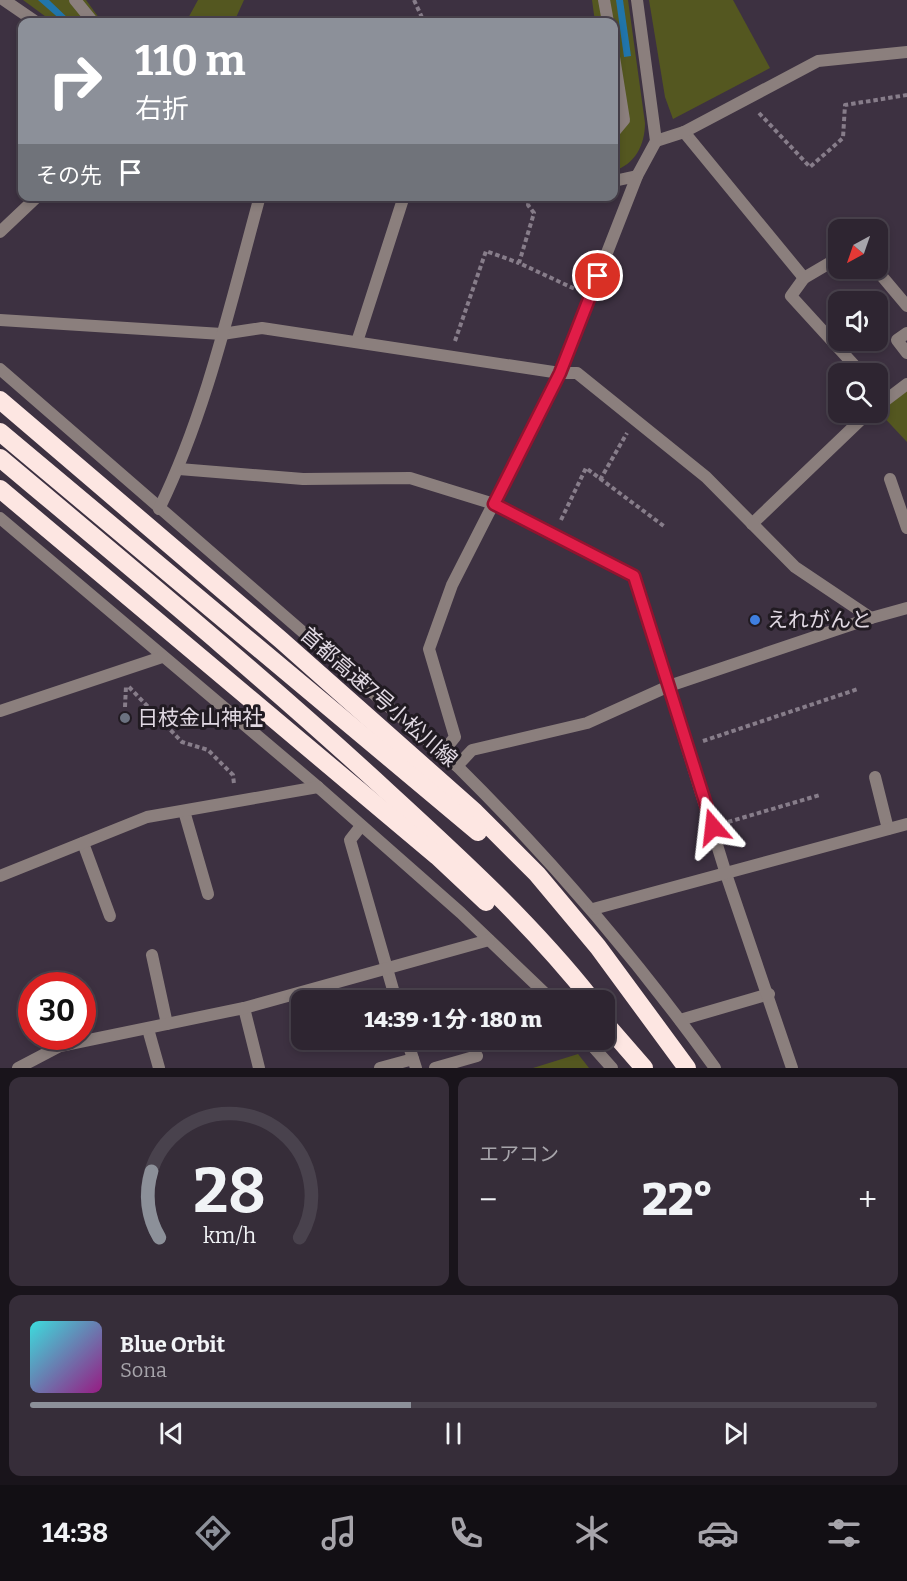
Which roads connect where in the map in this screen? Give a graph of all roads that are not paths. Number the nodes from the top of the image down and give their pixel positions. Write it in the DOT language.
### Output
graph roads {
  1 [pos="4,0"];
  2 [pos="75,0"];
  3 [pos="604,0"];
  4 [pos="637,0"];
  5 [pos="30,18"];
  6 [pos="90,18"];
  7 [pos="607,18"];
  8 [pos="907,52"];
  9 [pos="618,82"];
  10 [pos="618,127"];
  11 [pos="684,132"];
  12 [pos="656,141"];
  13 [pos="637,176"];
  14 [pos="618,179"];
  15 [pos="33,201"];
  16 [pos="259,201"];
  17 [pos="402,201"];
  18 [pos="0,232"];
  19 [pos="828,264"];
  20 [pos="804,278"];
  21 [pos="884,279"];
  22 [pos="907,306"];
  23 [pos="0,320"];
  24 [pos="907,333"];
  25 [pos="222,334"];
  26 [pos="357,342"];
  27 [pos="907,353"];
  28 [pos="852,363"];
  29 [pos="0,369"];
  30 [pos="560,373"];
  31 [pos="907,384"];
  32 [pos="888,398"];
  33 [pos="0,400"];
  34 [pos="858,423"];
  35 [pos="0,432"];
  36 [pos="0,458"];
  37 [pos="179,469"];
  38 [pos="890,479"];
  39 [pos="0,489"];
  40 [pos="494,504"];
  41 [pos="159,509"];
  42 [pos="0,518"];
  43 [pos="752,524"];
  44 [pos="907,528"];
  45 [pos="907,608"];
  46 [pos="871,618"];
  47 [pos="162,657"];
  48 [pos="669,686"];
  49 [pos="0,711"];
  50 [pos="442,753"];
  51 [pos="457,766"];
  52 [pos="875,777"];
  53 [pos="318,787"];
  54 [pos="184,811"];
  55 [pos="907,824"];
  56 [pos="361,826"];
  57 [pos="888,829"];
  58 [pos="83,843"];
  59 [pos="726,874"];
  60 [pos="0,876"];
  61 [pos="208,894"];
  62 [pos="594,909"];
  63 [pos="110,916"];
  64 [pos="489,940"];
  65 [pos="152,955"];
  66 [pos="386,970"];
  67 [pos="393,990"];
  68 [pos="542,990"];
  69 [pos="575,990"];
  70 [pos="583,990"];
  71 [pos="769,994"];
  72 [pos="244,1008"];
  73 [pos="680,1020"];
  74 [pos="654,1022"];
  75 [pos="167,1024"];
  76 [pos="148,1029"];
  77 [pos="615,1031"];
  78 [pos="615,1033"];
  79 [pos="630,1049"];
  80 [pos="596,1050"];
  81 [pos="477,1056"];
  82 [pos="414,1063"];
  83 [pos="18,1068"];
  84 [pos="159,1068"];
  85 [pos="259,1068"];
  86 [pos="380,1068"];
  87 [pos="435,1068"];
  88 [pos="612,1068"];
  89 [pos="644,1068"];
  90 [pos="687,1068"];
  91 [pos="715,1068"];
  92 [pos="792,1068"];
  1 -- 5 [label="street"];
  2 -- 6 [label="street"];
  3 -- 7 [label="street"];
  4 -- 12 [label="street"];
  8 -- 11 [label="street"];
  9 -- 10 [label="street"];
  11 -- 12 [label="street"];
  11 -- 20 [label="street"];
  12 -- 13 [label="street"];
  13 -- 14 [label="street"];
  13 -- 30 [label="street"];
  15 -- 18 [label="street"];
  16 -- 25 [label="street"];
  17 -- 26 [label="street"];
  19 -- 20 [label="street"];
  20 -- 28 [label="street"];
  21 -- 22 [label="street"];
  23 -- 25 [label="street"];
  24 -- 27 [label="street"];
  25 -- 26 [label="street"];
  25 -- 37 [label="street"];
  26 -- 30 [label="street"];
  29 -- 41 [label="street"];
  30 -- 40 [label="street"];
  30 -- 43 [label="street"];
  31 -- 32 [label="street"];
  33 -- 74 [label="highway, 首都高速7号小松川線"];
  34 -- 43 [label="street"];
  35 -- 74 [label="highway"];
  36 -- 70 [label="highway"];
  37 -- 40 [label="street"];
  37 -- 41 [label="street"];
  38 -- 44 [label="street"];
  39 -- 69 [label="highway"];
  40 -- 48 [label="street"];
  40 -- 50 [label="street"];
  41 -- 50 [label="street"];
  42 -- 47 [label="street"];
  43 -- 46 [label="street"];
  45 -- 46 [label="street"];
  46 -- 48 [label="street"];
  47 -- 49 [label="street"];
  47 -- 53 [label="street"];
  48 -- 51 [label="street"];
  48 -- 59 [label="street"];
  50 -- 51 [label="street"];
  51 -- 62 [label="street"];
  52 -- 57 [label="street"];
  53 -- 54 [label="street"];
  53 -- 56 [label="street"];
  54 -- 58 [label="street"];
  54 -- 61 [label="street"];
  55 -- 57 [label="street"];
  56 -- 64 [label="street"];
  56 -- 66 [label="street"];
  57 -- 59 [label="street"];
  58 -- 60 [label="street"];
  58 -- 63 [label="street"];
  59 -- 62 [label="street"];
  59 -- 71 [label="street"];
  62 -- 73 [label="street"];
  64 -- 66 [label="street"];
  64 -- 68 [label="street"];
  65 -- 75 [label="street"];
  66 -- 67 [label="street"];
  66 -- 72 [label="street"];
  71 -- 73 [label="street"];
  71 -- 92 [label="street"];
  72 -- 75 [label="street"];
  72 -- 85 [label="street"];
  73 -- 91 [label="street"];
  74 -- 90 [label="highway, 首都高速7号小松川線"];
  75 -- 76 [label="street"];
  76 -- 83 [label="street"];
  76 -- 84 [label="street"];
  77 -- 79 [label="highway"];
  78 -- 79 [label="highway"];
  79 -- 89 [label="highway"];
  80 -- 88 [label="street"];
  81 -- 87 [label="street"];
  82 -- 86 [label="street"];
}
